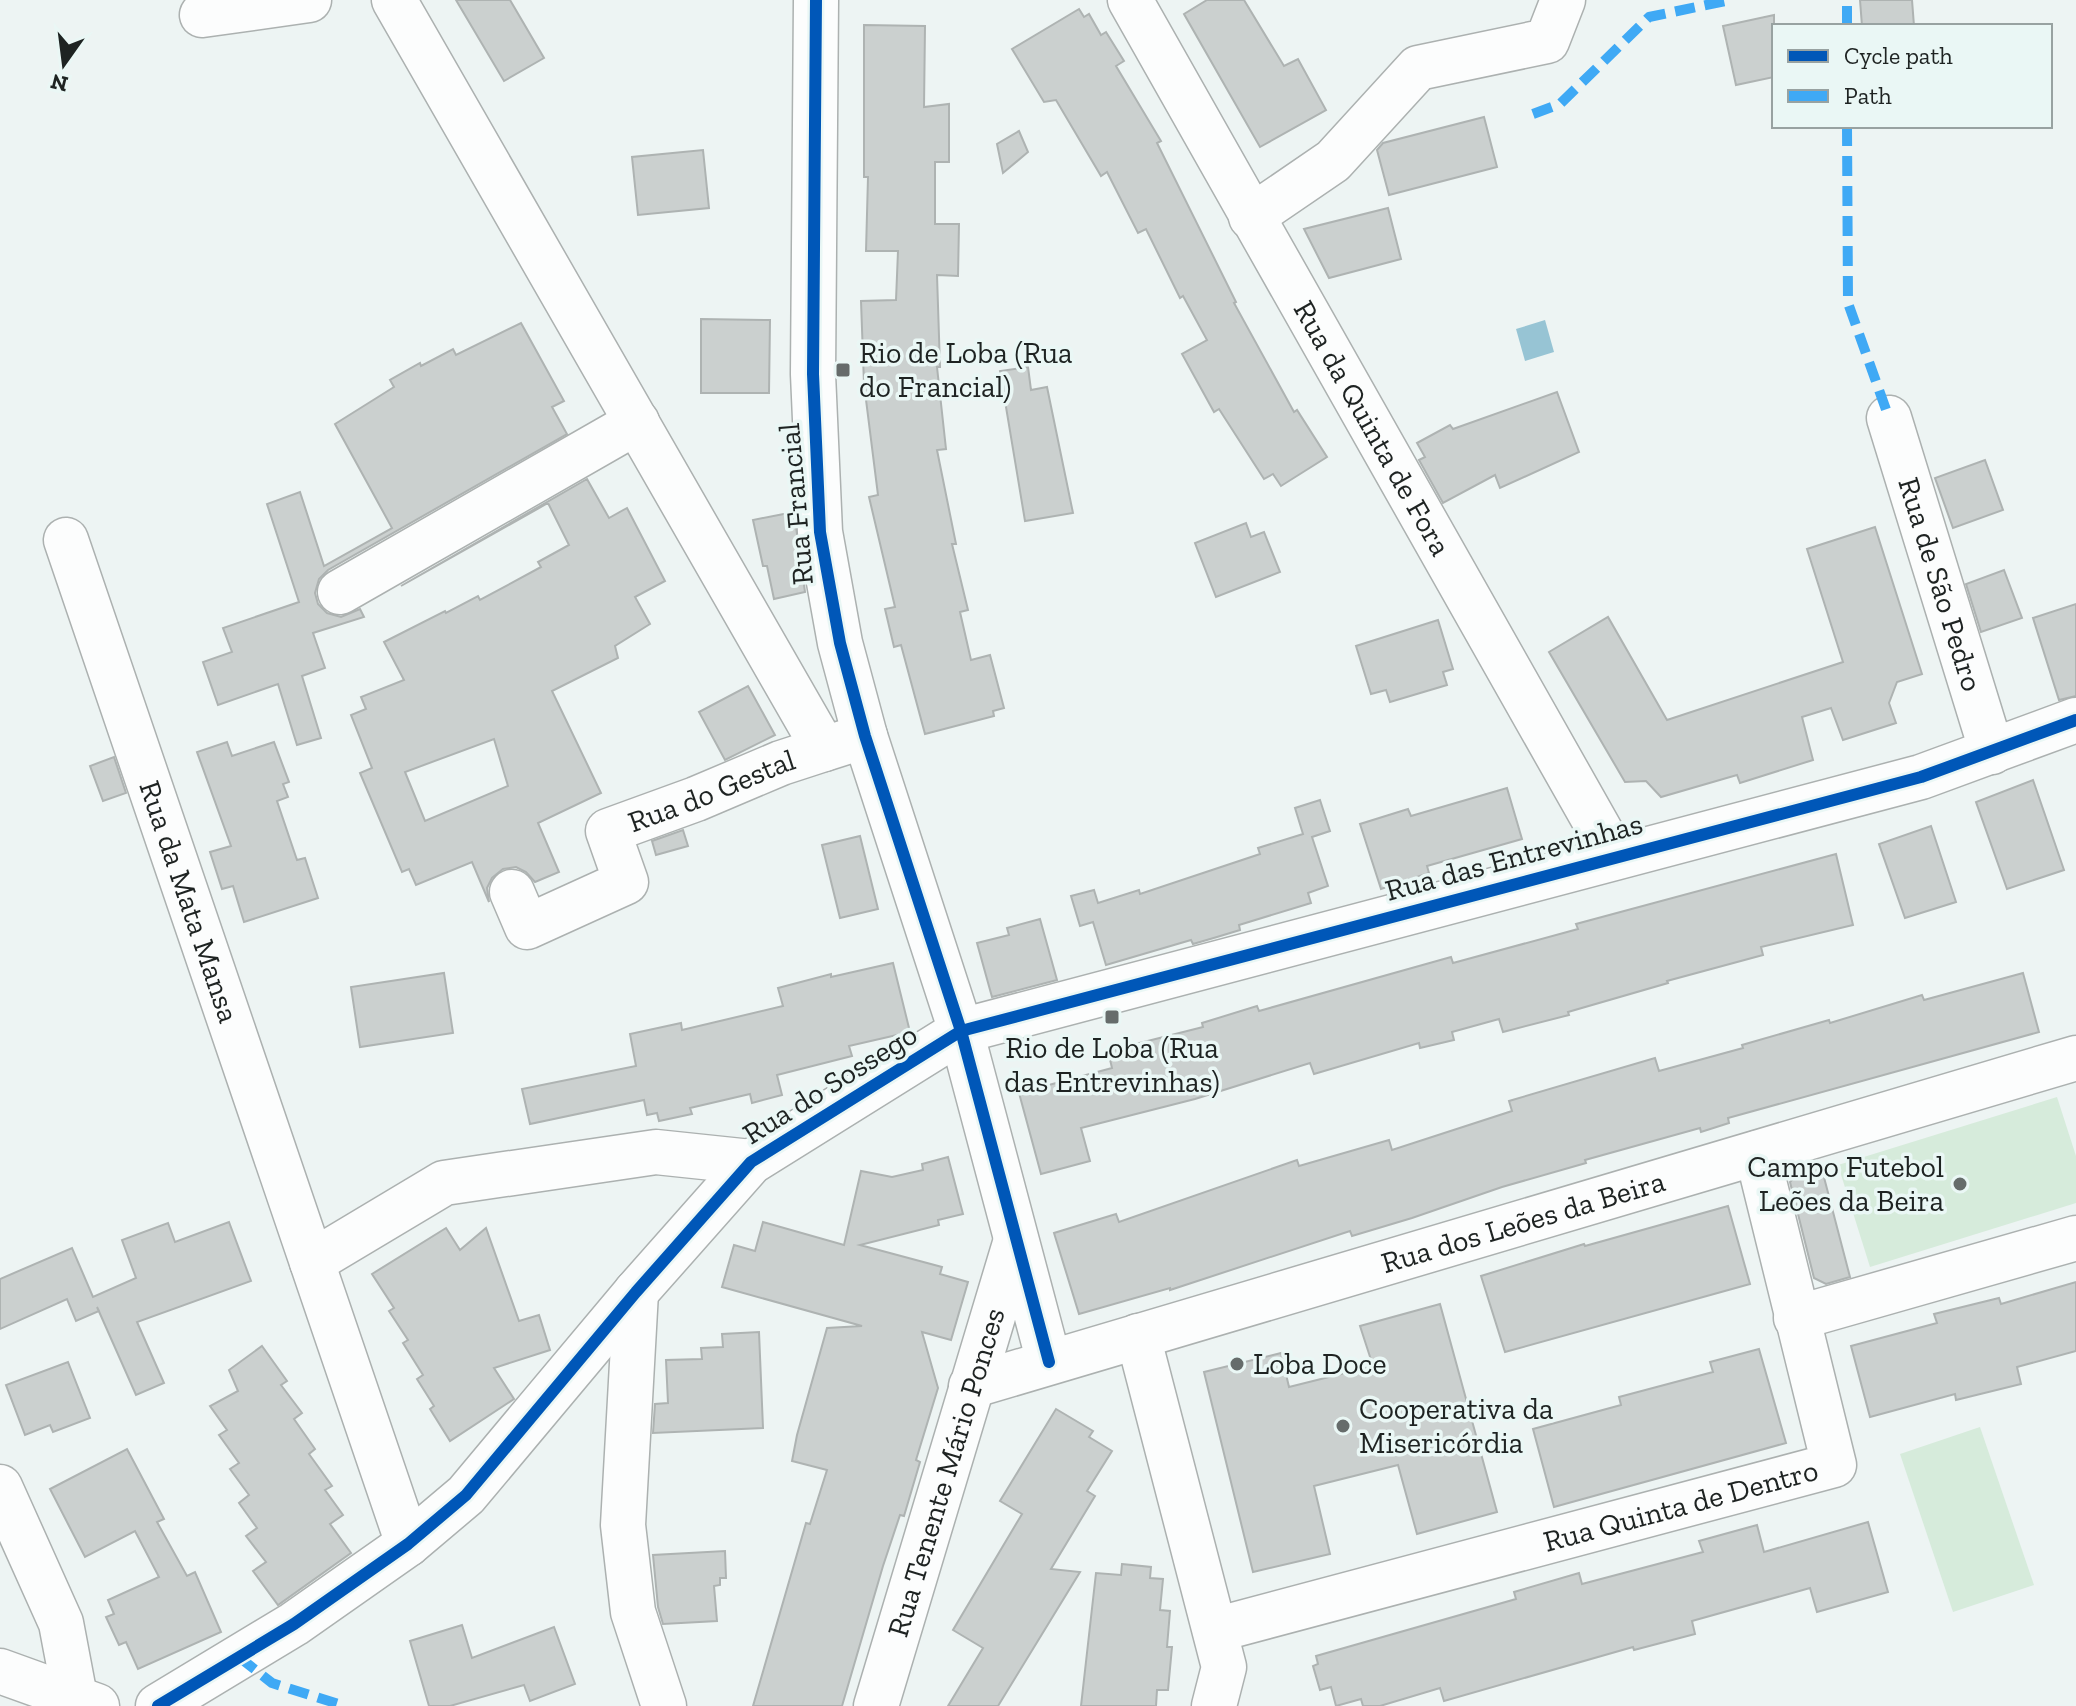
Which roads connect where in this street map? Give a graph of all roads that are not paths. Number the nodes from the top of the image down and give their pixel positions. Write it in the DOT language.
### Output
graph roads {
  1 [pos="309,0"];
  2 [pos="394,0"];
  3 [pos="816,0"];
  4 [pos="1130,0"];
  5 [pos="1563,0"];
  6 [pos="202,15"];
  7 [pos="1251,217"];
  8 [pos="1889,418"];
  9 [pos="637,422"];
  10 [pos="66,540"];
  11 [pos="340,592"];
  12 [pos="2076,720"];
  13 [pos="844,743"];
  14 [pos="1992,752"];
  15 [pos="1615,857"];
  16 [pos="512,892"];
  17 [pos="961,1031"];
  18 [pos="2076,1058"];
  19 [pos="1757,1153"];
  20 [pos="751,1162"];
  21 [pos="2076,1238"];
  22 [pos="1016,1240"];
  23 [pos="312,1262"];
  24 [pos="636,1292"];
  25 [pos="1796,1318"];
  26 [pos="1138,1336"];
  27 [pos="1049,1362"];
  28 [pos="971,1386"];
  29 [pos="0,1487"];
  30 [pos="408,1544"];
  31 [pos="1215,1630"];
  32 [pos="0,1671"];
  33 [pos="86,1702"];
  34 [pos="158,1706"];
  35 [pos="664,1706"];
  36 [pos="876,1706"];
  37 [pos="1214,1706"];
  1 -- 6 [label="street"];
  2 -- 9 [label="street"];
  3 -- 13 [label="street, Rua Francial"];
  4 -- 7 [label="street, Rua da Quinta de Fora"];
  5 -- 7 [label="street"];
  7 -- 15 [label="street, Rua da Quinta de Fora"];
  8 -- 14 [label="street, Rua de São Pedro"];
  9 -- 11 [label="street"];
  9 -- 13 [label="street"];
  10 -- 23 [label="street, Rua da Mata Mansa"];
  12 -- 14 [label="street, Rua das Entrevinhas"];
  13 -- 16 [label="street, Rua do Gestal"];
  13 -- 17 [label="street, Rua Francial"];
  14 -- 15 [label="street, Rua das Entrevinhas"];
  15 -- 17 [label="street, Rua das Entrevinhas"];
  17 -- 20 [label="street, Rua do Sossego"];
  17 -- 22 [label="street, Rua Tenente Mário Ponces"];
  18 -- 19 [label="street, Rua dos Leões da Beira"];
  19 -- 25 [label="street, Rua Quinta de Dentro"];
  19 -- 26 [label="street, Rua dos Leões da Beira"];
  20 -- 23 [label="street"];
  20 -- 24 [label="street, Rua do Sossego"];
  21 -- 25 [label="street"];
  22 -- 27 [label="street, Rua Tenente Mário Ponces"];
  22 -- 28 [label="street, Rua Tenente Mário Ponces"];
  23 -- 30 [label="street, Rua da Mata Mansa"];
  24 -- 30 [label="street, Rua do Sossego"];
  24 -- 35 [label="street"];
  25 -- 31 [label="street, Rua Quinta de Dentro"];
  26 -- 27 [label="street, Rua dos Leões da Beira"];
  26 -- 31 [label="street"];
  27 -- 28 [label="street, Rua dos Leões da Beira"];
  28 -- 36 [label="street, Rua Tenente Mário Ponces"];
  29 -- 33 [label="street"];
  30 -- 34 [label="street, Rua do Sossego"];
  31 -- 37 [label="street"];
  32 -- 33 [label="street"];
}
